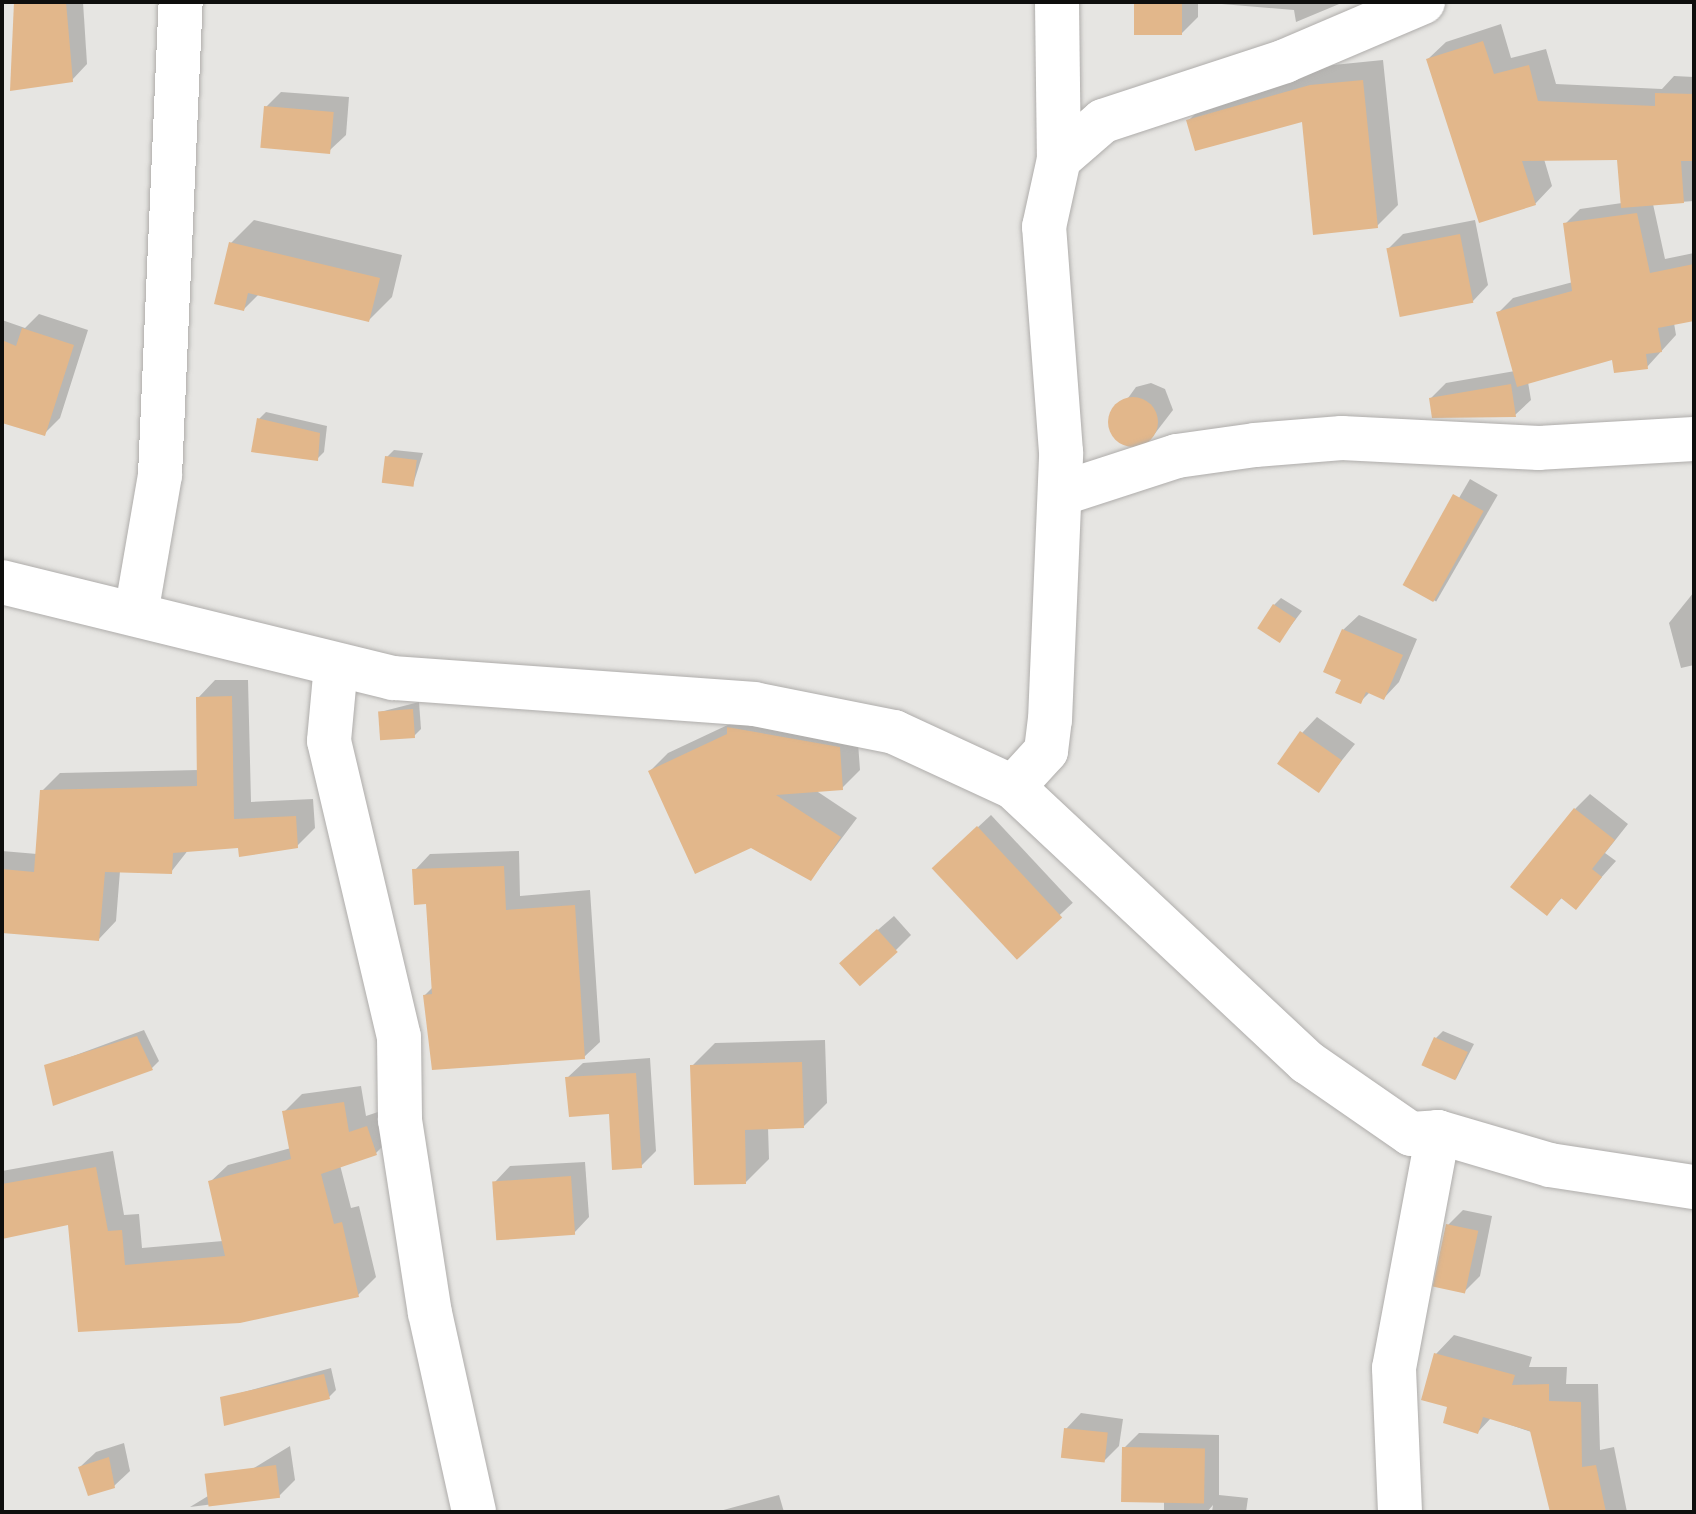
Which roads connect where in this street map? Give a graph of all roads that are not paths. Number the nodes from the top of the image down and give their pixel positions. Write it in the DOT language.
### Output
graph roads {
  1 [pos="181,2"];
  2 [pos="1057,2"];
  3 [pos="1423,2"];
  4 [pos="1059,159"];
  5 [pos="1694,439"];
  6 [pos="1060,494"];
  7 [pos="2,582"];
  8 [pos="136,614"];
  9 [pos="336,665"];
  10 [pos="1013,787"];
  11 [pos="1438,1132"];
  12 [pos="1694,1187"];
  13 [pos="474,1512"];
  14 [pos="1400,1512"];
  1 -- 8 [label="street"];
  2 -- 4 [label="street"];
  3 -- 4 [label="street"];
  4 -- 6 [label="street"];
  5 -- 6 [label="street"];
  6 -- 10 [label="street"];
  7 -- 8 [label="street"];
  8 -- 9 [label="street"];
  9 -- 10 [label="street"];
  9 -- 13 [label="street"];
  10 -- 11 [label="street"];
  11 -- 12 [label="street"];
  11 -- 14 [label="street"];
}
